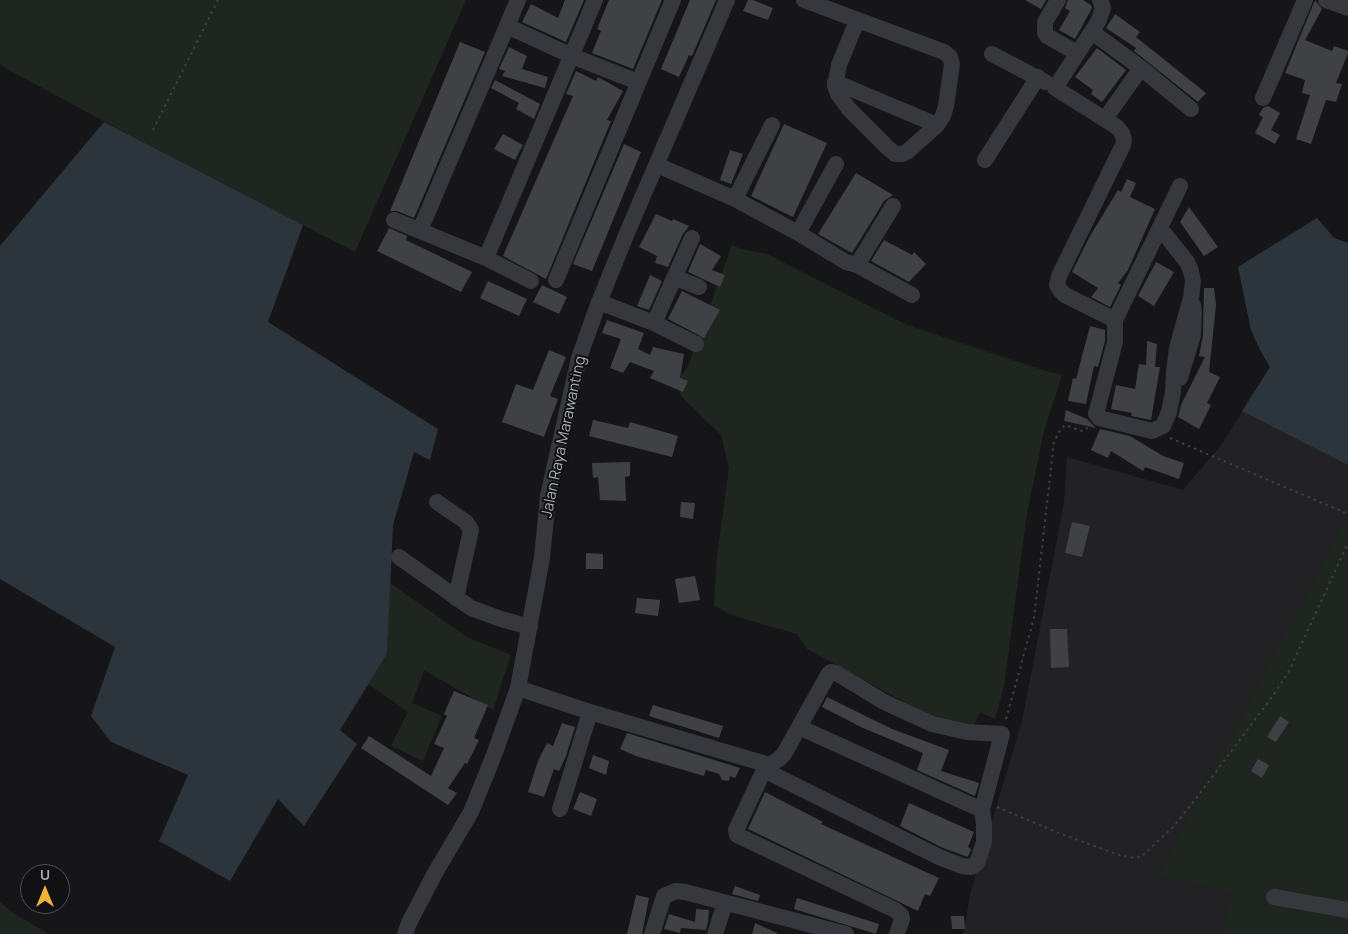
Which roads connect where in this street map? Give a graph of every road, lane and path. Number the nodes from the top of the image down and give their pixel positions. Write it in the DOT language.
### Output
graph roads {
  1 [pos="218,0"];
  2 [pos="518,0"];
  3 [pos="595,0"];
  4 [pos="673,0"];
  5 [pos="727,0"];
  6 [pos="804,0"];
  7 [pos="1058,0"];
  8 [pos="1100,0"];
  9 [pos="1305,0"];
  10 [pos="1326,0"];
  11 [pos="1348,8"];
  12 [pos="857,21"];
  13 [pos="507,26"];
  14 [pos="1092,32"];
  15 [pos="1077,53"];
  16 [pos="992,54"];
  17 [pos="572,56"];
  18 [pos="1141,68"];
  19 [pos="1038,77"];
  20 [pos="638,82"];
  21 [pos="834,82"];
  22 [pos="1055,88"];
  23 [pos="1263,98"];
  24 [pos="1192,109"];
  25 [pos="1105,118"];
  26 [pos="937,124"];
  27 [pos="772,125"];
  28 [pos="153,130"];
  29 [pos="986,160"];
  30 [pos="836,164"];
  31 [pos="657,165"];
  32 [pos="1180,186"];
  33 [pos="735,199"];
  34 [pos="893,206"];
  35 [pos="394,220"];
  36 [pos="1160,228"];
  37 [pos="420,230"];
  38 [pos="798,233"];
  39 [pos="692,238"];
  40 [pos="486,258"];
  41 [pos="857,265"];
  42 [pos="676,278"];
  43 [pos="556,280"];
  44 [pos="531,281"];
  45 [pos="698,287"];
  46 [pos="912,295"];
  47 [pos="599,302"];
  48 [pos="1115,320"];
  49 [pos="654,323"];
  50 [pos="696,344"];
  51 [pos="1096,414"];
  52 [pos="1152,431"];
  53 [pos="437,502"];
  54 [pos="1348,514"];
  55 [pos="1348,543"];
  56 [pos="399,557"];
  57 [pos="456,598"];
  58 [pos="530,627"];
  59 [pos="518,688"];
  60 [pos="590,712"];
  61 [pos="799,727"];
  62 [pos="1002,734"];
  63 [pos="767,768"];
  64 [pos="983,806"];
  65 [pos="560,809"];
  66 [pos="1274,897"];
  67 [pos="725,903"];
  68 [pos="1348,910"];
  69 [pos="405,934"];
  70 [pos="652,934"];
  71 [pos="715,934"];
  72 [pos="846,934"];
  73 [pos="897,934"];
  1 -- 28 [label="path"];
  2 -- 13 [label="street"];
  3 -- 17 [label="street"];
  4 -- 20 [label="street"];
  5 -- 31 [label="street, Jalan Raya Marawanting"];
  6 -- 12 [label="street"];
  7 -- 15 [label="street"];
  8 -- 14 [label="street"];
  9 -- 23 [label="street"];
  10 -- 11 [label="street"];
  12 -- 21 [label="street"];
  12 -- 26 [label="street"];
  13 -- 17 [label="street"];
  13 -- 37 [label="street"];
  14 -- 15 [label="street"];
  14 -- 18 [label="street"];
  15 -- 22 [label="street"];
  16 -- 19 [label="street"];
  17 -- 20 [label="street"];
  17 -- 40 [label="street"];
  18 -- 24 [label="street"];
  18 -- 25 [label="street"];
  19 -- 22 [label="street"];
  19 -- 29 [label="street"];
  20 -- 43 [label="street"];
  21 -- 26 [label="street"];
  21 -- 26 [label="street"];
  22 -- 25 [label="street"];
  25 -- 48 [label="street"];
  27 -- 33 [label="street"];
  30 -- 38 [label="street"];
  31 -- 33 [label="street"];
  31 -- 47 [label="street, Jalan Raya Marawanting"];
  32 -- 36 [label="street"];
  33 -- 38 [label="street"];
  34 -- 41 [label="street"];
  35 -- 37 [label="street"];
  36 -- 48 [label="street"];
  36 -- 52 [label="street"];
  37 -- 40 [label="street"];
  38 -- 41 [label="street"];
  39 -- 42 [label="street"];
  40 -- 44 [label="street"];
  41 -- 46 [label="street"];
  42 -- 45 [label="street"];
  42 -- 49 [label="street"];
  47 -- 49 [label="street"];
  47 -- 58 [label="street, Jalan Raya Marawanting"];
  48 -- 51 [label="street"];
  49 -- 50 [label="street"];
  51 -- 52 [label="street"];
  51 -- 62 [label="path"];
  52 -- 54 [label="path"];
  53 -- 57 [label="street"];
  55 -- 64 [label="path"];
  56 -- 57 [label="street"];
  57 -- 58 [label="street"];
  58 -- 59 [label="street, Jalan Raya Marawanting"];
  59 -- 60 [label="street"];
  59 -- 69 [label="street, Jalan Raya Marawanting"];
  60 -- 63 [label="street"];
  60 -- 65 [label="street"];
  61 -- 62 [label="street"];
  61 -- 63 [label="street"];
  61 -- 64 [label="street"];
  62 -- 64 [label="street"];
  63 -- 64 [label="street"];
  63 -- 73 [label="street"];
  66 -- 68 [label="street"];
  67 -- 70 [label="street"];
  67 -- 71 [label="street"];
  67 -- 72 [label="street"];
}
